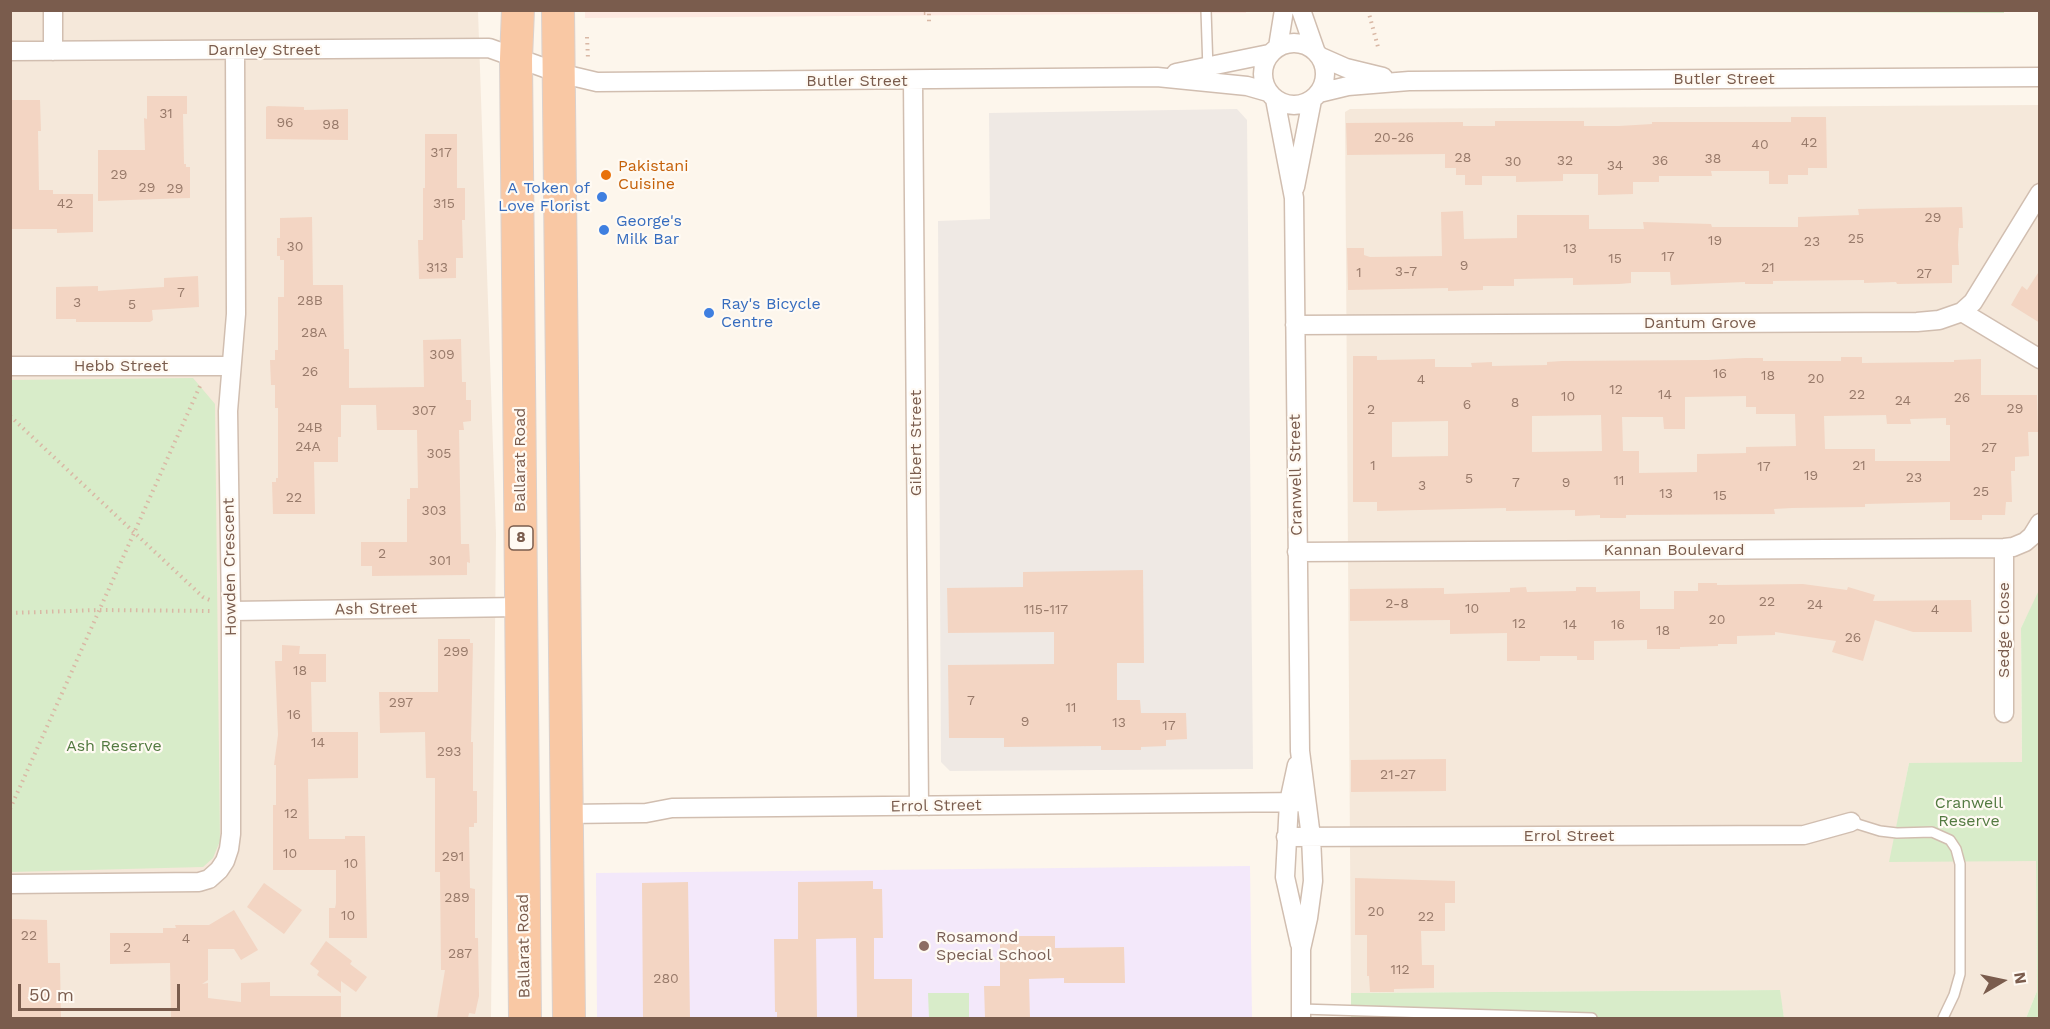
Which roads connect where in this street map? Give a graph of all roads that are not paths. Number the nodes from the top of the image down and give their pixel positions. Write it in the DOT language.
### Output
graph roads {
  1 [pos="53,10"];
  2 [pos="518,10"];
  3 [pos="558,10"];
  4 [pos="1206,10"];
  5 [pos="1284,10"];
  6 [pos="1301,10"];
  7 [pos="1273,50"];
  8 [pos="10,51"];
  9 [pos="54,51"];
  10 [pos="234,51"];
  11 [pos="1318,54"];
  12 [pos="516,58"];
  13 [pos="559,73"];
  14 [pos="1208,74"];
  15 [pos="2040,77"];
  16 [pos="913,81"];
  17 [pos="1409,81"];
  18 [pos="1271,96"];
  19 [pos="1315,97"];
  20 [pos="2040,193"];
  21 [pos="1293,198"];
  22 [pos="1962,312"];
  23 [pos="1295,325"];
  24 [pos="2040,359"];
  25 [pos="10,366"];
  26 [pos="231,366"];
  27 [pos="2040,523"];
  28 [pos="2004,548"];
  29 [pos="1297,552"];
  30 [pos="521,608"];
  31 [pos="231,610"];
  32 [pos="2004,713"];
  33 [pos="1297,802"];
  34 [pos="919,806"];
  35 [pos="567,814"];
  36 [pos="1851,822"];
  37 [pos="1286,837"];
  38 [pos="1311,837"];
  39 [pos="10,884"];
  40 [pos="1301,949"];
  41 [pos="1301,1014"];
  42 [pos="1440,1016"];
  43 [pos="525,1018"];
  44 [pos="569,1018"];
  45 [pos="1592,1018"];
  46 [pos="1943,1018"];
  1 -- 9 [label="street"];
  2 -- 12 [label="highway, Ballarat Road / 8"];
  3 -- 13 [label="highway"];
  4 -- 14 [label="lane"];
  5 -- 7 [label="street"];
  6 -- 11 [label="street"];
  7 -- 11 [label="street"];
  7 -- 14 [label="street, Butler Street"];
  7 -- 18 [label="street"];
  8 -- 9 [label="street, Darnley Street"];
  9 -- 10 [label="street, Darnley Street"];
  10 -- 12 [label="street, Darnley Street"];
  10 -- 26 [label="street, Howden Crescent"];
  11 -- 17 [label="street, Butler Street"];
  11 -- 19 [label="street"];
  12 -- 13 [label="street, Darnley Street"];
  12 -- 30 [label="highway, Ballarat Road / 8"];
  13 -- 16 [label="street, Butler Street"];
  13 -- 35 [label="highway"];
  14 -- 16 [label="street, Butler Street"];
  14 -- 18 [label="street, Butler Street"];
  15 -- 17 [label="street, Butler Street"];
  16 -- 34 [label="street, Gilbert Street"];
  17 -- 19 [label="street, Butler Street"];
  18 -- 19 [label="street"];
  18 -- 21 [label="street, Cranwell Street"];
  19 -- 21 [label="street, Cranwell Street"];
  20 -- 22 [label="street"];
  21 -- 23 [label="street, Cranwell Street"];
  22 -- 23 [label="street, Dantum Grove"];
  22 -- 24 [label="street"];
  23 -- 29 [label="street, Cranwell Street"];
  25 -- 26 [label="street, Hebb Street"];
  26 -- 31 [label="street, Howden Crescent"];
  27 -- 28 [label="street, Kannan Boulevard"];
  28 -- 29 [label="street, Kannan Boulevard"];
  28 -- 32 [label="street, Sedge Close"];
  29 -- 33 [label="street, Cranwell Street"];
  30 -- 31 [label="street, Ash Street"];
  30 -- 43 [label="highway, Ballarat Road / 8"];
  31 -- 39 [label="street, Howden Crescent"];
  33 -- 34 [label="street, Errol Street"];
  33 -- 37 [label="street, Cranwell Street"];
  33 -- 38 [label="street, Cranwell Street"];
  34 -- 35 [label="street, Errol Street"];
  35 -- 44 [label="highway"];
  36 -- 38 [label="street, Errol Street"];
  36 -- 46 [label="lane"];
  37 -- 38 [label="street, Errol Street"];
  37 -- 40 [label="street, Cranwell Street"];
  38 -- 40 [label="street, Cranwell Street"];
  40 -- 41 [label="street, Cranwell Street"];
  41 -- 42 [label="lane"];
  42 -- 45 [label="lane"];
}
